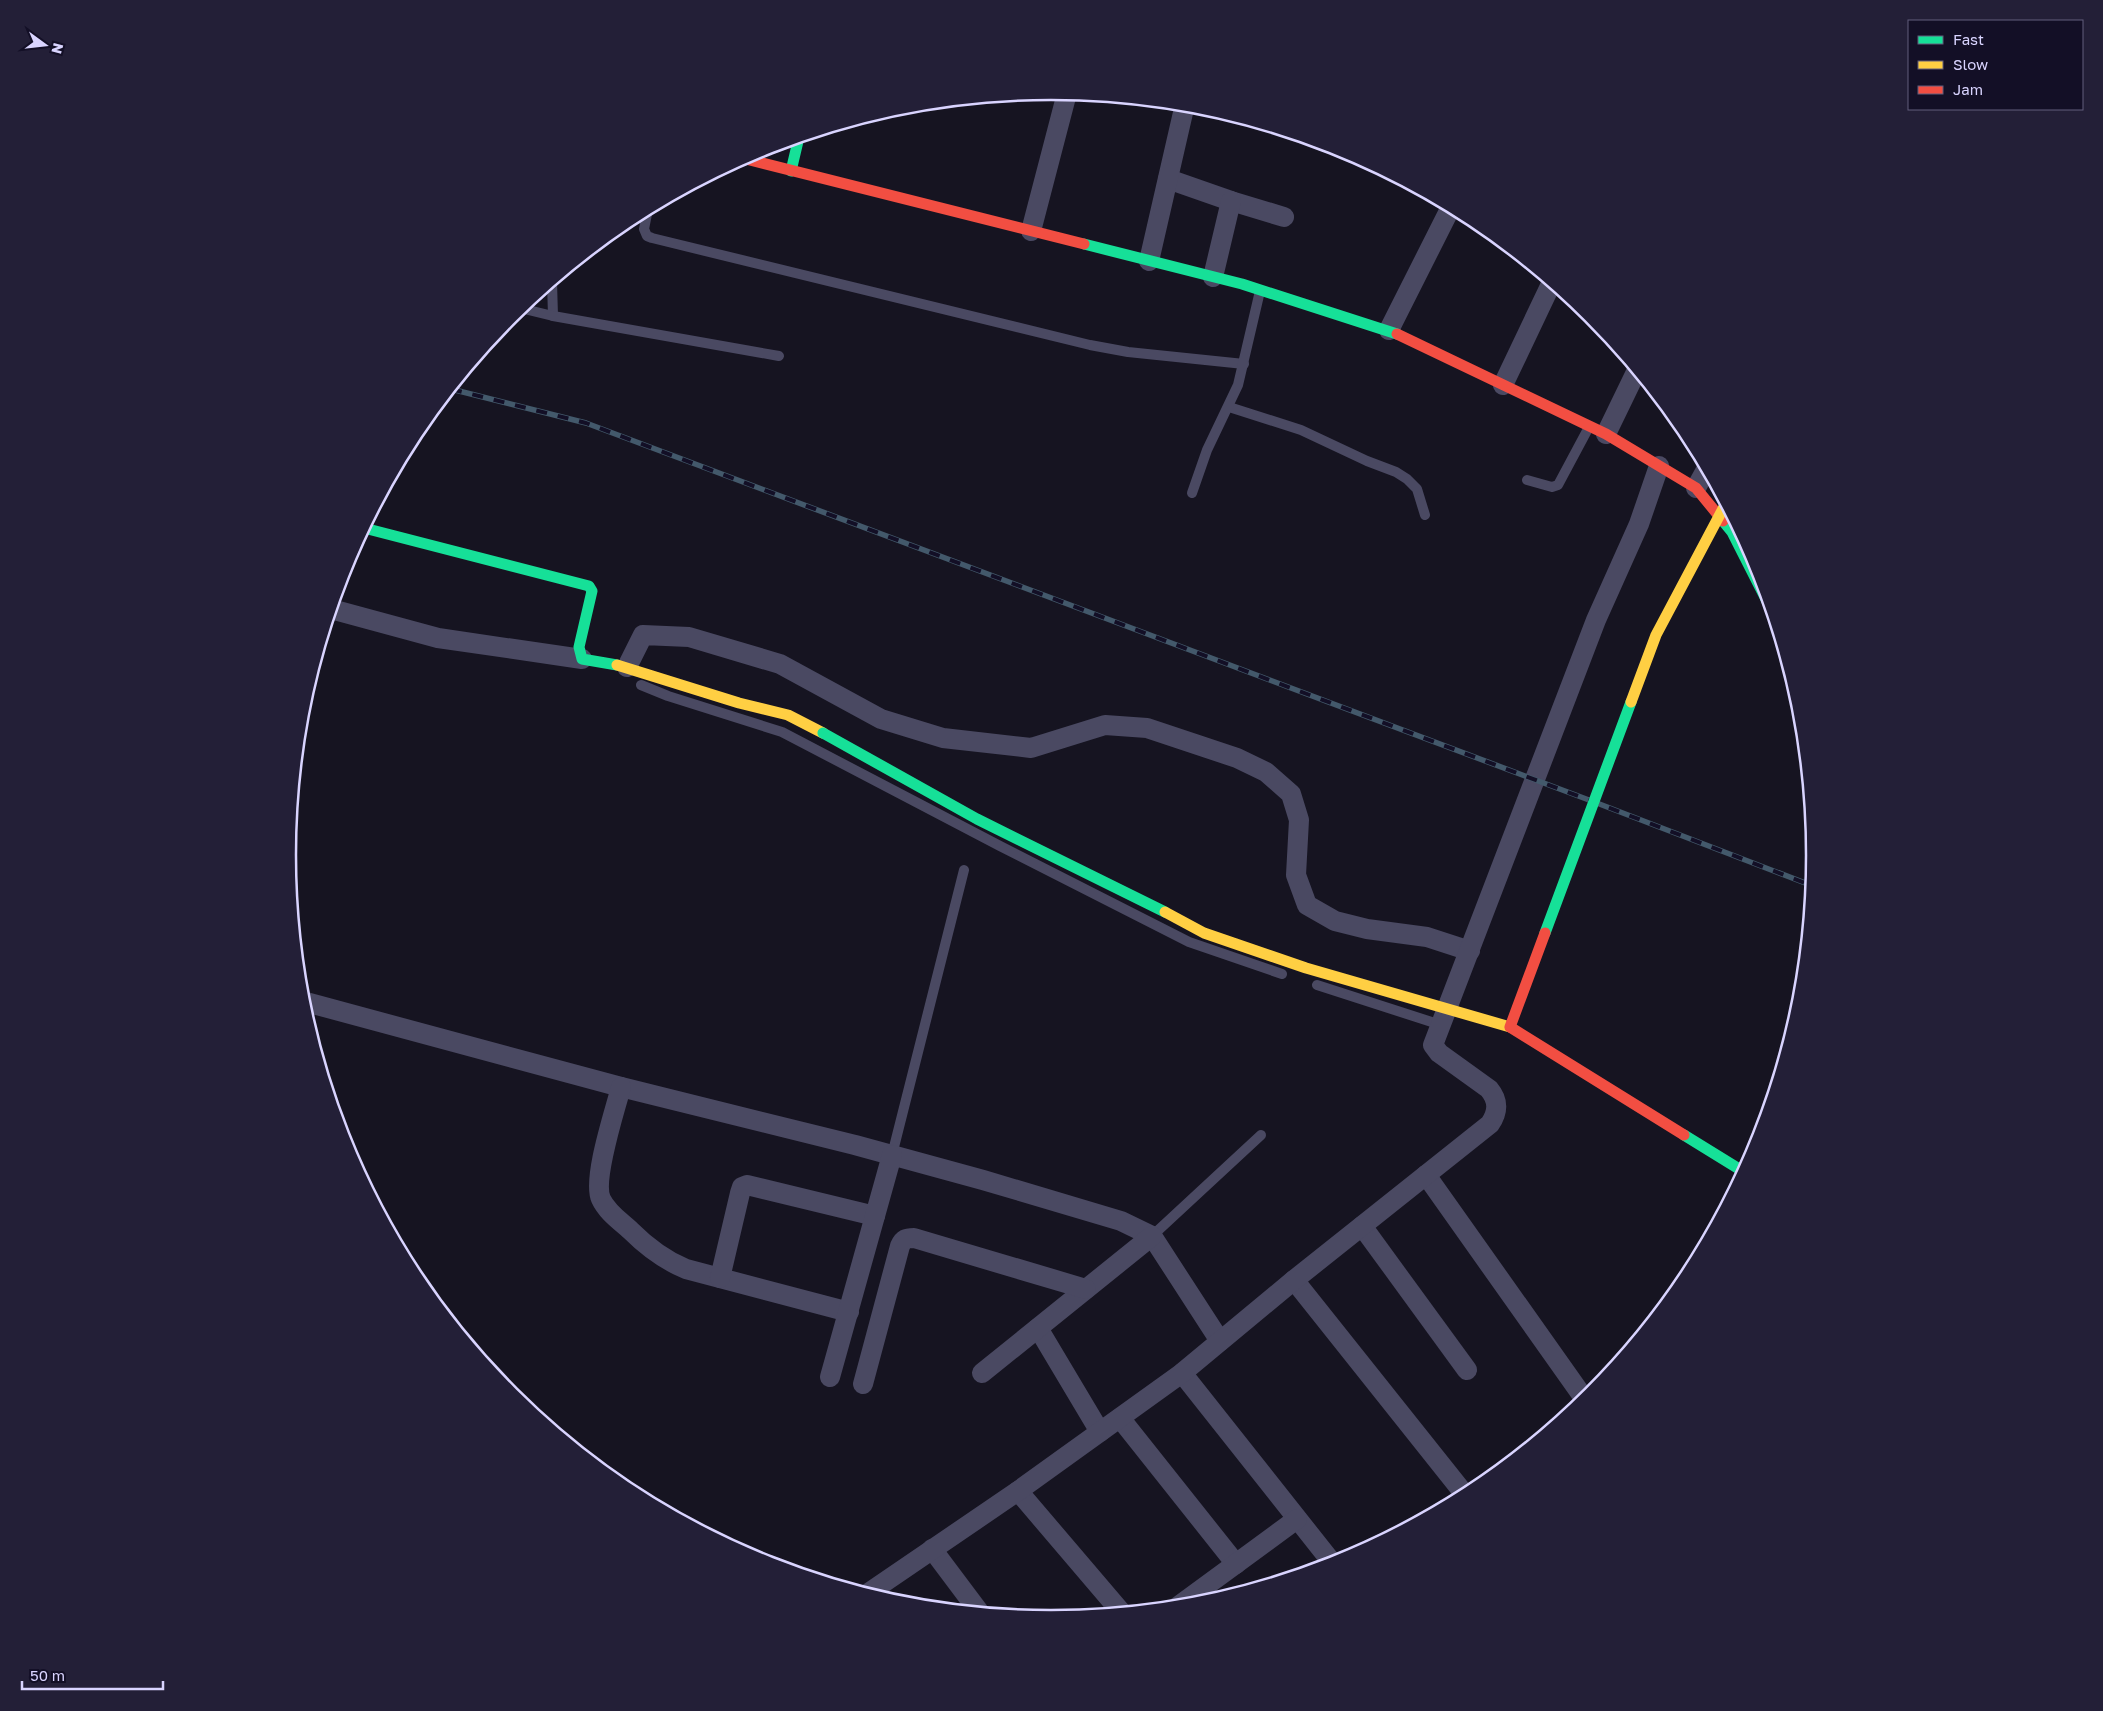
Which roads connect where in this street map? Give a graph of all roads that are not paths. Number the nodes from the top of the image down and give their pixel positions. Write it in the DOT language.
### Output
graph roads {
  1 [pos="1065,101"];
  2 [pos="1183,112"];
  3 [pos="797,145"];
  4 [pos="755,161"];
  5 [pos="791,171"];
  6 [pos="1168,178"];
  7 [pos="1231,201"];
  8 [pos="1448,213"];
  9 [pos="1284,217"];
  10 [pos="646,218"];
  11 [pos="1031,231"];
  12 [pos="1149,261"];
  13 [pos="1213,277"];
  14 [pos="1550,287"];
  15 [pos="552,288"];
  16 [pos="1260,290"];
  17 [pos="529,310"];
  18 [pos="553,316"];
  19 [pos="1389,330"];
  20 [pos="779,356"];
  21 [pos="1244,364"];
  22 [pos="1634,375"];
  23 [pos="1503,385"];
  24 [pos="1229,407"];
  25 [pos="1598,430"];
  26 [pos="1659,466"];
  27 [pos="1704,474"];
  28 [pos="1527,480"];
  29 [pos="1696,488"];
  30 [pos="1192,493"];
  31 [pos="1723,511"];
  32 [pos="1424,515"];
  33 [pos="1728,519"];
  34 [pos="1731,526"];
  35 [pos="370,530"];
  36 [pos="1749,566"];
  37 [pos="337,610"];
  38 [pos="582,659"];
  39 [pos="627,668"];
  40 [pos="964,870"];
  41 [pos="1470,951"];
  42 [pos="1293,977"];
  43 [pos="1311,983"];
  44 [pos="311,1003"];
  45 [pos="1441,1025"];
  46 [pos="1510,1027"];
  47 [pos="621,1087"];
  48 [pos="1261,1135"];
  49 [pos="892,1155"];
  50 [pos="1739,1169"];
  51 [pos="1426,1175"];
  52 [pos="875,1216"];
  53 [pos="1362,1226"];
  54 [pos="1152,1236"];
  55 [pos="720,1278"];
  56 [pos="1294,1280"];
  57 [pos="1086,1290"];
  58 [pos="849,1312"];
  59 [pos="1038,1328"];
  60 [pos="1220,1342"];
  61 [pos="1468,1370"];
  62 [pos="982,1373"];
  63 [pos="1182,1373"];
  64 [pos="830,1378"];
  65 [pos="863,1384"];
  66 [pos="1581,1394"];
  67 [pos="1120,1418"];
  68 [pos="1100,1432"];
  69 [pos="1461,1490"];
  70 [pos="1018,1491"];
  71 [pos="1297,1519"];
  72 [pos="932,1549"];
  73 [pos="1328,1558"];
  74 [pos="1236,1564"];
  75 [pos="874,1589"];
  76 [pos="1190,1598"];
  77 [pos="975,1607"];
  78 [pos="1117,1608"];
  1 -- 11 [label="street"];
  2 -- 6 [label="street"];
  3 -- 5 [label="street"];
  4 -- 5 [label="street"];
  5 -- 11 [label="street"];
  6 -- 7 [label="street"];
  6 -- 12 [label="street"];
  7 -- 9 [label="street"];
  7 -- 13 [label="street"];
  8 -- 19 [label="street"];
  10 -- 21 [label="lane"];
  11 -- 12 [label="street"];
  12 -- 13 [label="street"];
  13 -- 16 [label="street"];
  14 -- 23 [label="street"];
  15 -- 18 [label="lane"];
  16 -- 19 [label="street"];
  16 -- 21 [label="lane"];
  17 -- 18 [label="lane"];
  18 -- 20 [label="lane"];
  19 -- 23 [label="street"];
  21 -- 24 [label="lane"];
  22 -- 25 [label="street"];
  23 -- 25 [label="street"];
  24 -- 30 [label="lane"];
  24 -- 32 [label="lane"];
  25 -- 26 [label="street"];
  25 -- 28 [label="lane"];
  26 -- 29 [label="street"];
  26 -- 41 [label="street"];
  27 -- 29 [label="street"];
  29 -- 31 [label="street"];
  33 -- 46 [label="street, bridge"];
  34 -- 36 [label="street"];
  35 -- 38 [label="street"];
  37 -- 38 [label="street"];
  38 -- 39 [label="street"];
  39 -- 41 [label="street"];
  39 -- 42 [label="lane"];
  39 -- 46 [label="street, bridge"];
  40 -- 49 [label="lane"];
  41 -- 45 [label="street"];
  43 -- 45 [label="lane"];
  44 -- 47 [label="street"];
  45 -- 51 [label="street"];
  46 -- 50 [label="street, bridge"];
  47 -- 49 [label="street"];
  47 -- 55 [label="street"];
  48 -- 54 [label="lane"];
  49 -- 52 [label="street"];
  49 -- 54 [label="street"];
  51 -- 53 [label="street"];
  51 -- 66 [label="street"];
  52 -- 55 [label="street"];
  52 -- 58 [label="street"];
  53 -- 56 [label="street"];
  53 -- 61 [label="street"];
  54 -- 57 [label="street"];
  54 -- 60 [label="street"];
  55 -- 58 [label="street"];
  56 -- 60 [label="street"];
  56 -- 69 [label="street"];
  57 -- 59 [label="street"];
  57 -- 65 [label="street"];
  58 -- 64 [label="street"];
  59 -- 62 [label="street"];
  59 -- 68 [label="street"];
  60 -- 63 [label="street"];
  63 -- 67 [label="street"];
  63 -- 71 [label="street"];
  67 -- 68 [label="street"];
  67 -- 74 [label="street"];
  68 -- 70 [label="street"];
  70 -- 72 [label="street"];
  70 -- 78 [label="street"];
  71 -- 73 [label="street"];
  71 -- 74 [label="street"];
  72 -- 75 [label="street"];
  72 -- 77 [label="street"];
  74 -- 76 [label="street"];
}
